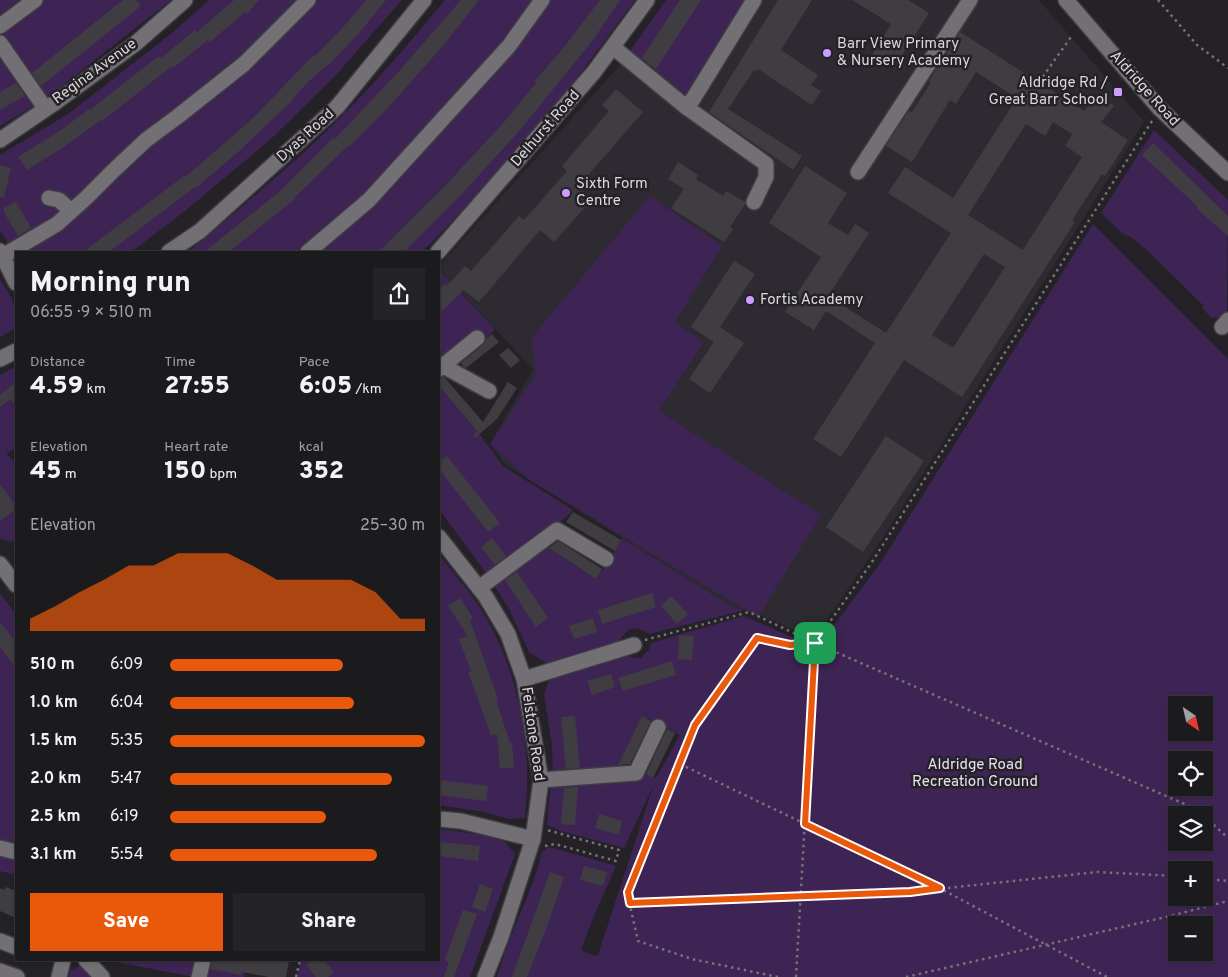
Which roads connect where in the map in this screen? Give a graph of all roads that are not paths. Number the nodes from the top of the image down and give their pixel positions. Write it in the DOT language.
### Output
graph roads {
  1 [pos="35,0"];
  2 [pos="185,0"];
  3 [pos="308,0"];
  4 [pos="424,0"];
  5 [pos="542,0"];
  6 [pos="647,0"];
  7 [pos="754,0"];
  8 [pos="970,0"];
  9 [pos="1066,0"];
  10 [pos="0,26"];
  11 [pos="0,43"];
  12 [pos="613,47"];
  13 [pos="686,106"];
  14 [pos="44,108"];
  15 [pos="0,140"];
  16 [pos="858,172"];
  17 [pos="1228,173"];
  18 [pos="49,198"];
  19 [pos="754,202"];
  20 [pos="71,212"];
  21 [pos="170,251"];
  22 [pos="309,251"];
  23 [pos="439,251"];
  24 [pos="1,254"];
  25 [pos="15,281"];
  26 [pos="477,338"];
  27 [pos="15,352"];
  28 [pos="0,359"];
  29 [pos="441,367"];
  30 [pos="489,391"];
  31 [pos="440,538"];
  32 [pos="606,559"];
  33 [pos="0,564"];
  34 [pos="15,584"];
  35 [pos="479,588"];
  36 [pos="634,645"];
  37 [pos="524,680"];
  38 [pos="658,727"];
  39 [pos="541,780"];
  40 [pos="440,819"];
  41 [pos="533,838"];
  42 [pos="0,848"];
  43 [pos="15,852"];
  44 [pos="0,941"];
  45 [pos="15,947"];
  46 [pos="63,961"];
  47 [pos="87,961"];
  48 [pos="203,961"];
  49 [pos="0,971"];
  50 [pos="17,977"];
  51 [pos="59,977"];
  52 [pos="102,977"];
  53 [pos="199,977"];
  54 [pos="485,977"];
  1 -- 10 [label="street"];
  2 -- 14 [label="street, Regina Avenue"];
  3 -- 20 [label="street"];
  4 -- 21 [label="street, Dyas Road"];
  5 -- 22 [label="street"];
  6 -- 12 [label="street, Delhurst Road"];
  7 -- 13 [label="street"];
  8 -- 16 [label="street"];
  9 -- 17 [label="street, Aldridge Road"];
  11 -- 14 [label="street"];
  12 -- 13 [label="street"];
  12 -- 23 [label="street, Delhurst Road"];
  13 -- 19 [label="street"];
  14 -- 15 [label="street, Regina Avenue"];
  18 -- 20 [label="street"];
  20 -- 24 [label="street"];
  24 -- 25 [label="street"];
  26 -- 29 [label="street"];
  27 -- 28 [label="street"];
  29 -- 30 [label="street"];
  31 -- 35 [label="street, Felstone Road"];
  32 -- 35 [label="street"];
  33 -- 34 [label="street"];
  35 -- 37 [label="street, Felstone Road"];
  36 -- 37 [label="street"];
  37 -- 39 [label="street, Felstone Road"];
  38 -- 39 [label="street"];
  39 -- 41 [label="street, Felstone Road"];
  40 -- 41 [label="street"];
  41 -- 54 [label="street, Felstone Road"];
  42 -- 43 [label="street"];
  44 -- 45 [label="street"];
  46 -- 51 [label="street"];
  47 -- 52 [label="street"];
  48 -- 53 [label="street"];
  49 -- 50 [label="street"];
}
